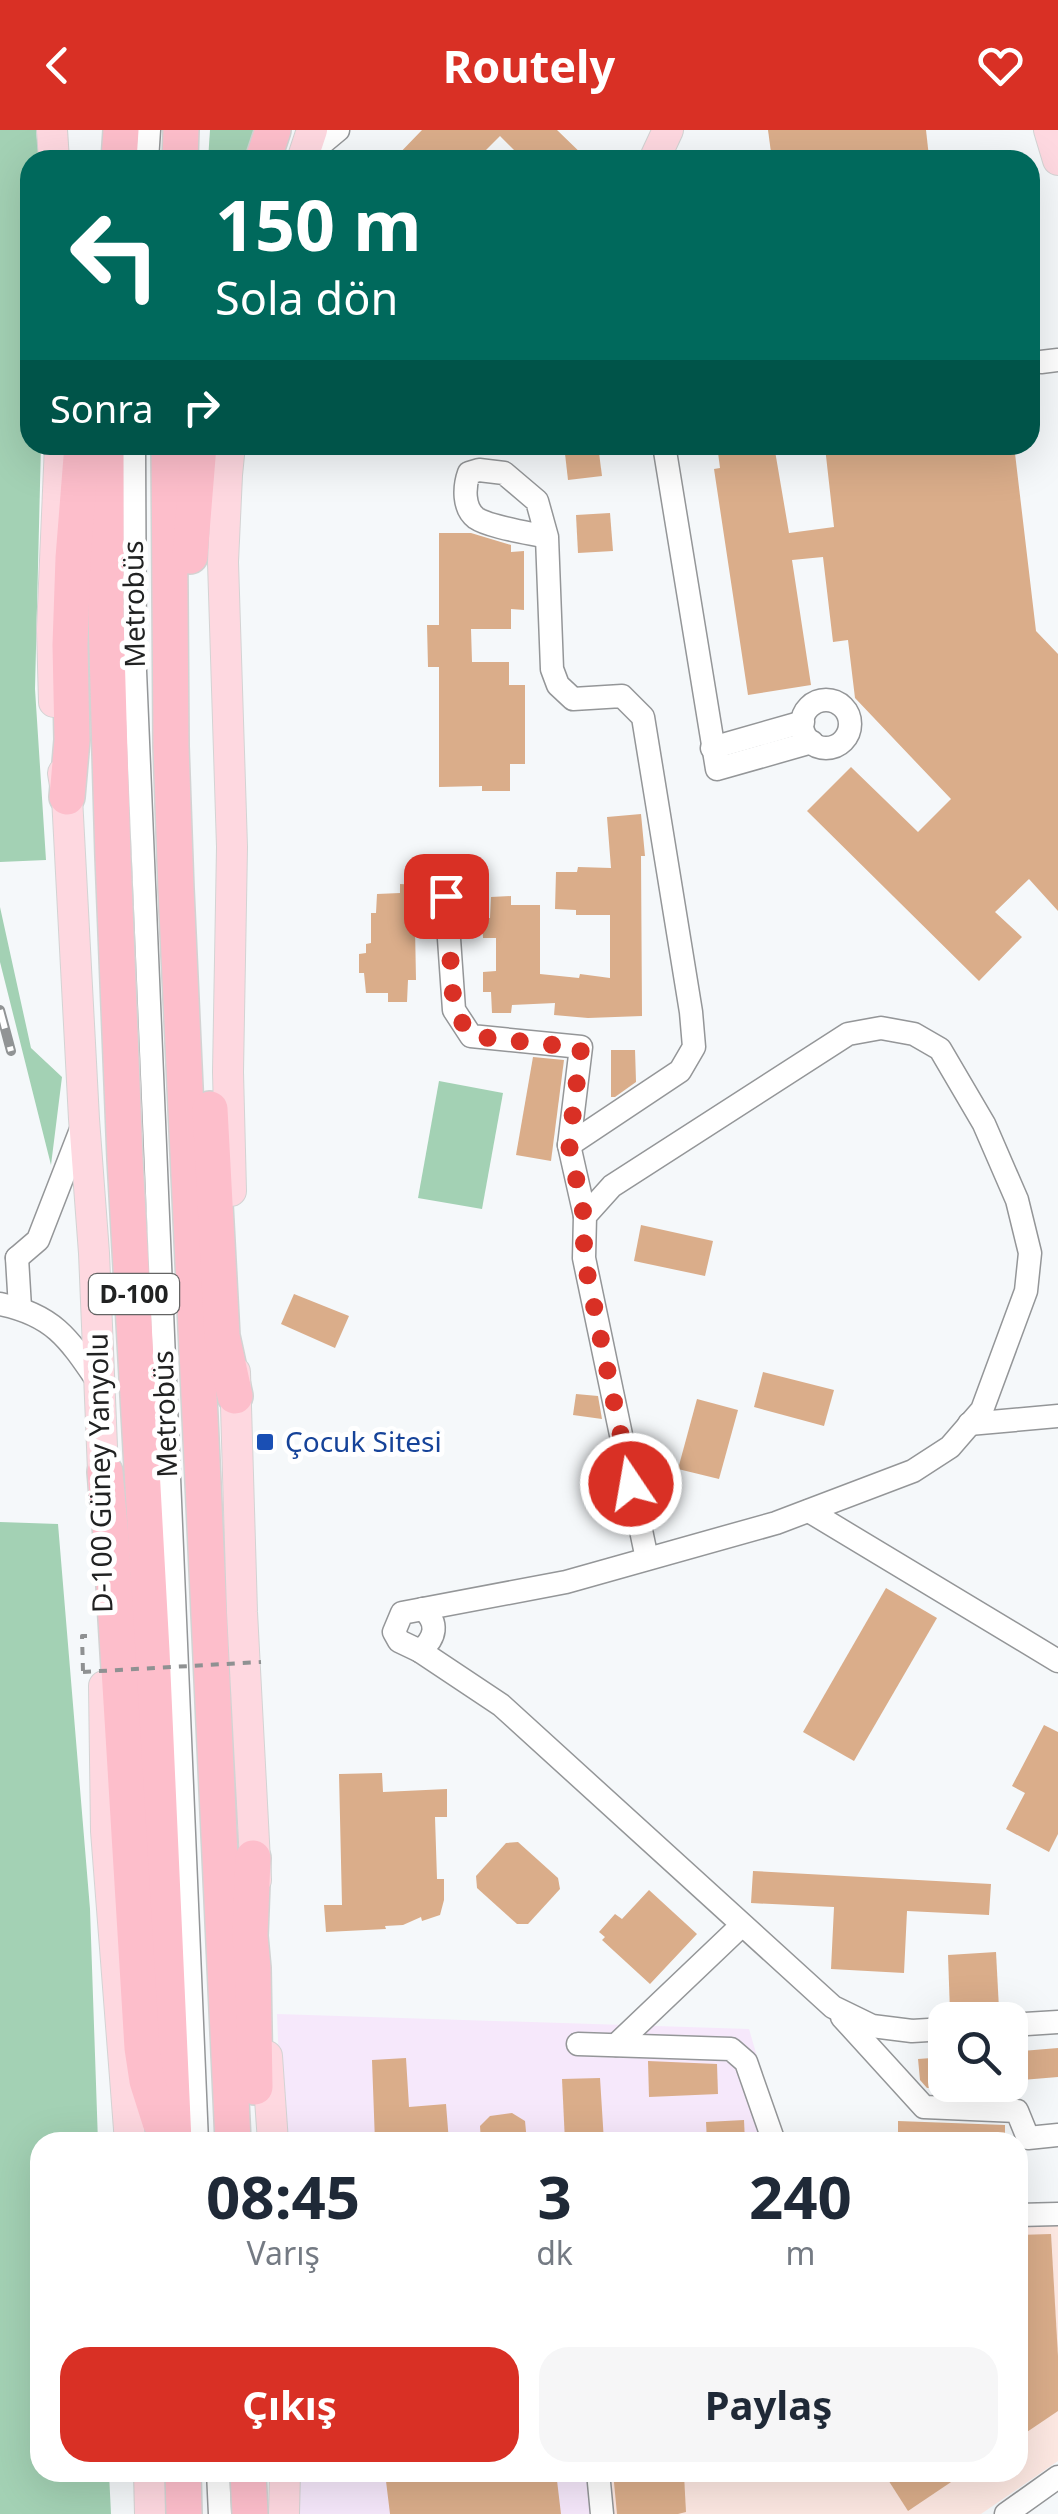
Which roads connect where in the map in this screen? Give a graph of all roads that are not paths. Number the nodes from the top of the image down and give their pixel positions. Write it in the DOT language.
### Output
graph roads {
  1 [pos="338,130"];
  2 [pos="1048,130"];
  3 [pos="314,150"];
  4 [pos="1058,160"];
  5 [pos="60,455"];
  6 [pos="81,455"];
  7 [pos="106,455"];
  8 [pos="134,455"];
  9 [pos="170,455"];
  10 [pos="198,455"];
  11 [pos="229,455"];
  12 [pos="666,455"];
  13 [pos="547,537"];
  14 [pos="807,732"];
  15 [pos="171,746"];
  16 [pos="67,797"];
  17 [pos="176,889"];
  18 [pos="446,896"];
  19 [pos="84,1119"];
  20 [pos="569,1145"];
  21 [pos="584,1216"];
  22 [pos="8,1256"];
  23 [pos="10,1306"];
  24 [pos="99,1384"];
  25 [pos="235,1396"];
  26 [pos="1058,1416"];
  27 [pos="969,1424"];
  28 [pos="105,1472"];
  29 [pos="809,1511"];
  30 [pos="647,1559"];
  31 [pos="424,1609"];
  32 [pos="420,1651"];
  33 [pos="1058,1661"];
  34 [pos="253,1858"];
  35 [pos="742,1924"];
  36 [pos="833,2007"];
  37 [pos="1058,2022"];
  38 [pos="1028,2024"];
  39 [pos="928,2030"];
  40 [pos="578,2044"];
  41 [pos="616,2045"];
  42 [pos="129,2132"];
  43 [pos="166,2132"];
  44 [pos="171,2132"];
  45 [pos="197,2132"];
  46 [pos="234,2132"];
  47 [pos="256,2132"];
  48 [pos="272,2132"];
  49 [pos="770,2132"];
  50 [pos="1026,2132"];
  51 [pos="1058,2135"];
  52 [pos="1028,2138"];
  53 [pos="1058,2214"];
  54 [pos="1028,2215"];
  55 [pos="1058,2477"];
  56 [pos="149,2482"];
  57 [pos="184,2482"];
  58 [pos="198,2482"];
  59 [pos="218,2482"];
  60 [pos="248,2482"];
  61 [pos="285,2482"];
  62 [pos="599,2482"];
  63 [pos="150,2514"];
  64 [pos="184,2514"];
  65 [pos="199,2514"];
  66 [pos="220,2514"];
  67 [pos="250,2514"];
  68 [pos="284,2514"];
  69 [pos="602,2514"];
  70 [pos="1006,2514"];
  1 -- 3 [label="street"];
  2 -- 4 [label="main road"];
  5 -- 16 [label="main road, D-100 Güney Yanyolu"];
  6 -- 16 [label="highway"];
  7 -- 44 [label="highway, D-100"];
  8 -- 45 [label="street, Metrobüs"];
  9 -- 15 [label="highway, D-100"];
  10 -- 15 [label="highway"];
  11 -- 25 [label="main road"];
  12 -- 14 [label="street"];
  13 -- 20 [label="street"];
  15 -- 17 [label="highway, D-100"];
  16 -- 19 [label="main road, D-100 Güney Yanyolu"];
  17 -- 25 [label="highway"];
  17 -- 46 [label="highway, D-100"];
  18 -- 20 [label="street"];
  19 -- 22 [label="street"];
  19 -- 24 [label="main road, D-100 Güney Yanyolu"];
  20 -- 21 [label="street"];
  21 -- 27 [label="street"];
  21 -- 30 [label="street"];
  22 -- 23 [label="street"];
  23 -- 24 [label="street"];
  24 -- 28 [label="main road, D-100 Güney Yanyolu"];
  25 -- 34 [label="main road"];
  26 -- 27 [label="street"];
  27 -- 29 [label="street"];
  28 -- 42 [label="main road, D-100 Güney Yanyolu"];
  28 -- 43 [label="highway"];
  29 -- 30 [label="street"];
  29 -- 33 [label="street"];
  30 -- 31 [label="street"];
  31 -- 32 [label="street"];
  31 -- 32 [label="street"];
  32 -- 35 [label="street"];
  34 -- 47 [label="highway"];
  34 -- 48 [label="main road"];
  35 -- 36 [label="street"];
  35 -- 41 [label="street"];
  36 -- 39 [label="street"];
  36 -- 50 [label="street"];
  37 -- 38 [label="street"];
  40 -- 41 [label="street"];
  41 -- 49 [label="street"];
  51 -- 52 [label="street"];
  53 -- 54 [label="street"];
  55 -- 70 [label="street"];
  56 -- 63 [label="main road"];
  57 -- 64 [label="highway"];
  58 -- 65 [label="street"];
  59 -- 66 [label="street"];
  60 -- 67 [label="highway"];
  61 -- 68 [label="main road"];
  62 -- 69 [label="street"];
}
